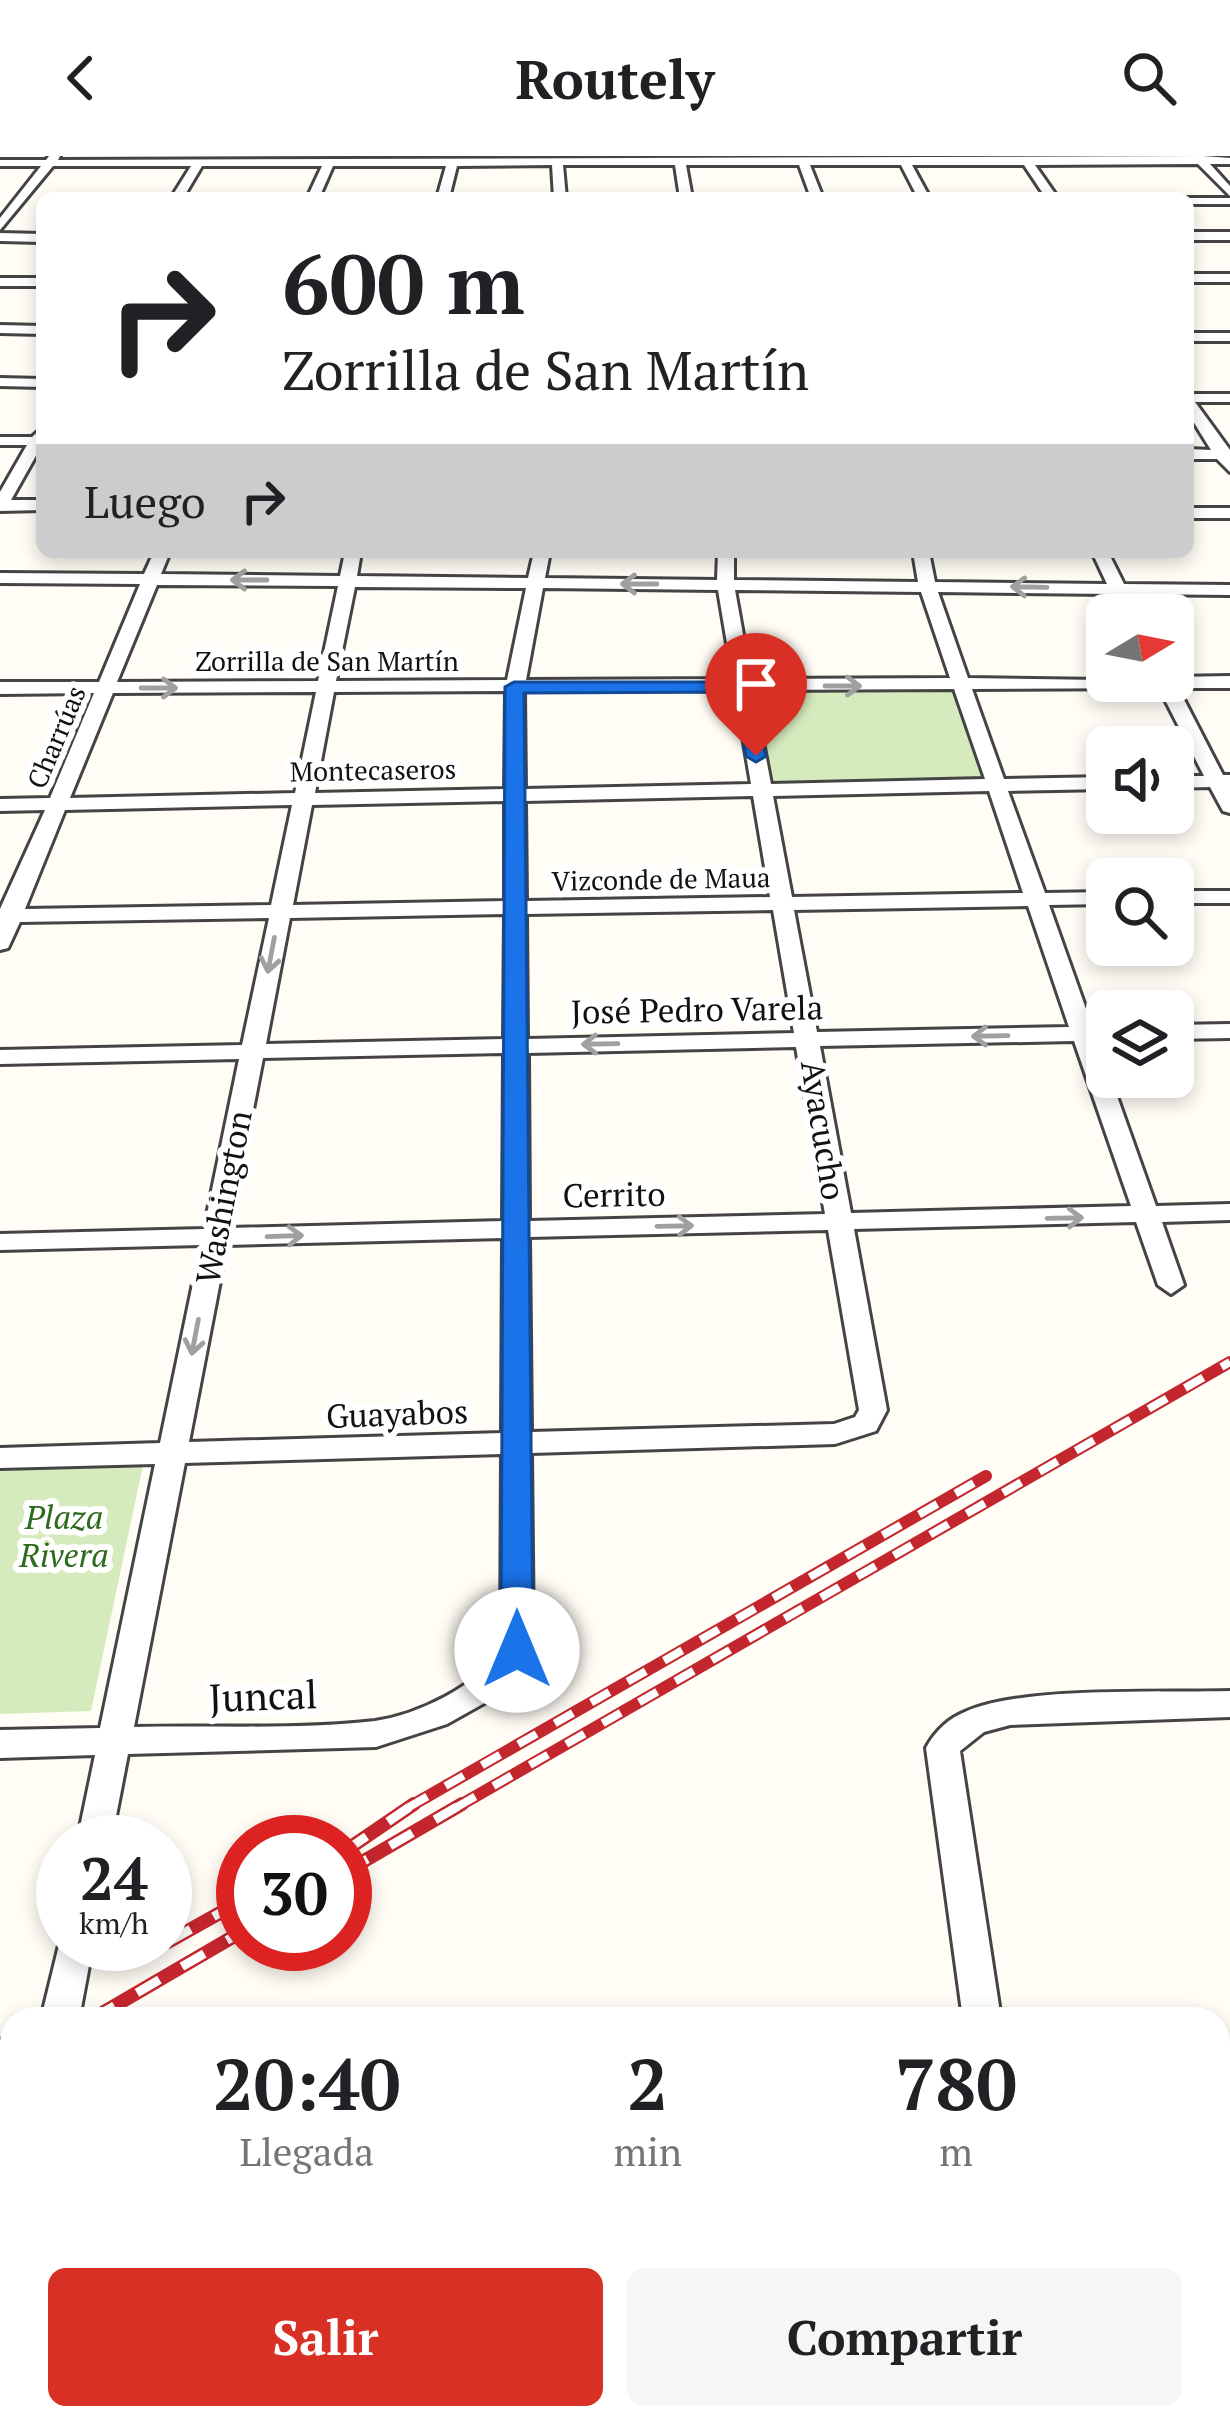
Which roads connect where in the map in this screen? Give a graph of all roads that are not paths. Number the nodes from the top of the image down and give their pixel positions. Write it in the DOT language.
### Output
graph roads {
  1 [pos="52,160"];
  2 [pos="199,160"];
  3 [pos="330,160"];
  4 [pos="453,160"];
  5 [pos="679,160"];
  6 [pos="803,160"];
  7 [pos="904,160"];
  8 [pos="1026,160"];
  9 [pos="557,161"];
  10 [pos="1218,163"];
  11 [pos="0,164"];
  12 [pos="180,192"];
  13 [pos="316,192"];
  14 [pos="445,192"];
  15 [pos="560,192"];
  16 [pos="685,192"];
  17 [pos="815,192"];
  18 [pos="921,192"];
  19 [pos="1048,192"];
  20 [pos="1230,197"];
  21 [pos="0,199"];
  22 [pos="20,199"];
  23 [pos="36,199"];
  24 [pos="1194,200"];
  25 [pos="0,226"];
  26 [pos="1194,236"];
  27 [pos="1230,236"];
  28 [pos="0,237"];
  29 [pos="36,238"];
  30 [pos="1194,265"];
  31 [pos="1194,278"];
  32 [pos="1204,278"];
  33 [pos="1230,278"];
  34 [pos="0,282"];
  35 [pos="36,282"];
  36 [pos="0,329"];
  37 [pos="36,330"];
  38 [pos="1194,337"];
  39 [pos="1230,337"];
  40 [pos="0,382"];
  41 [pos="36,383"];
  42 [pos="1230,398"];
  43 [pos="1194,400"];
  44 [pos="1194,409"];
  45 [pos="36,438"];
  46 [pos="0,441"];
  47 [pos="36,445"];
  48 [pos="1194,455"];
  49 [pos="1227,459"];
  50 [pos="0,506"];
  51 [pos="36,506"];
  52 [pos="1194,513"];
  53 [pos="1230,513"];
  54 [pos="160,558"];
  55 [pos="352,558"];
  56 [pos="541,558"];
  57 [pos="726,558"];
  58 [pos="922,558"];
  59 [pos="1103,558"];
  60 [pos="0,578"];
  61 [pos="151,580"];
  62 [pos="346,581"];
  63 [pos="536,583"];
  64 [pos="725,584"];
  65 [pos="927,586"];
  66 [pos="1118,588"];
  67 [pos="1230,590"];
  68 [pos="1121,594"];
  69 [pos="1194,682"];
  70 [pos="1230,682"];
  71 [pos="1086,683"];
  72 [pos="962,685"];
  73 [pos="743,686"];
  74 [pos="514,687"];
  75 [pos="0,688"];
  76 [pos="106,688"];
  77 [pos="325,688"];
  78 [pos="1177,702"];
  79 [pos="1223,781"];
  80 [pos="1086,784"];
  81 [pos="998,786"];
  82 [pos="762,791"];
  83 [pos="512,795"];
  84 [pos="303,798"];
  85 [pos="58,804"];
  86 [pos="0,805"];
  87 [pos="1230,807"];
  88 [pos="1230,897"];
  89 [pos="1086,898"];
  90 [pos="1194,898"];
  91 [pos="1037,899"];
  92 [pos="784,904"];
  93 [pos="513,908"];
  94 [pos="280,912"];
  95 [pos="6,916"];
  96 [pos="0,943"];
  97 [pos="1086,1011"];
  98 [pos="1230,1031"];
  99 [pos="1194,1032"];
  100 [pos="1086,1034"];
  101 [pos="809,1040"];
  102 [pos="514,1046"];
  103 [pos="252,1051"];
  104 [pos="0,1057"];
  105 [pos="1114,1098"];
  106 [pos="1230,1211"];
  107 [pos="1148,1216"];
  108 [pos="839,1223"];
  109 [pos="515,1229"];
  110 [pos="215,1238"];
  111 [pos="0,1242"];
  112 [pos="1171,1285"];
  113 [pos="866,1424"];
  114 [pos="516,1446"];
  115 [pos="172,1455"];
  116 [pos="0,1459"];
  117 [pos="1230,1704"];
  118 [pos="114,1742"];
  119 [pos="0,1744"];
  120 [pos="99,1815"];
  121 [pos="70,1971"];
  122 [pos="62,2007"];
  123 [pos="980,2007"];
  1 -- 2 [label="street"];
  1 -- 11 [label="street"];
  1 -- 22 [label="street"];
  2 -- 3 [label="street"];
  2 -- 12 [label="street"];
  3 -- 4 [label="street"];
  3 -- 13 [label="street"];
  4 -- 9 [label="street"];
  4 -- 14 [label="street"];
  5 -- 6 [label="street"];
  5 -- 9 [label="street"];
  5 -- 16 [label="street"];
  6 -- 7 [label="street"];
  6 -- 17 [label="street"];
  7 -- 8 [label="street"];
  7 -- 18 [label="street"];
  8 -- 10 [label="street"];
  8 -- 19 [label="street"];
  9 -- 15 [label="street"];
  10 -- 20 [label="street"];
  20 -- 24 [label="street"];
  21 -- 22 [label="street"];
  22 -- 23 [label="street"];
  22 -- 25 [label="street"];
  26 -- 27 [label="street"];
  28 -- 29 [label="street"];
  30 -- 32 [label="street"];
  31 -- 32 [label="street"];
  32 -- 33 [label="street"];
  34 -- 35 [label="street"];
  36 -- 37 [label="street"];
  38 -- 39 [label="street"];
  40 -- 41 [label="street"];
  42 -- 43 [label="street"];
  44 -- 49 [label="street"];
  45 -- 46 [label="street"];
  47 -- 50 [label="street"];
  48 -- 49 [label="street"];
  50 -- 51 [label="street"];
  52 -- 53 [label="street"];
  54 -- 61 [label="street, Charrúas"];
  55 -- 62 [label="street, Washington"];
  56 -- 63 [label="street"];
  57 -- 64 [label="street, Ayacucho"];
  58 -- 65 [label="street"];
  59 -- 66 [label="street"];
  60 -- 61 [label="street"];
  62 -- 61 [label="street, one-way"];
  61 -- 76 [label="street, Charrúas"];
  62 -- 63 [label="street"];
  62 -- 77 [label="street, Washington"];
  64 -- 63 [label="street, one-way"];
  63 -- 74 [label="street"];
  64 -- 65 [label="street"];
  64 -- 73 [label="street, Ayacucho"];
  66 -- 65 [label="street, one-way"];
  65 -- 72 [label="street"];
  66 -- 67 [label="street"];
  66 -- 68 [label="street"];
  69 -- 70 [label="street, Zorrilla de San Martín"];
  71 -- 72 [label="street, Zorrilla de San Martín"];
  73 -- 72 [label="street, Zorrilla de San Martín, one-way"];
  72 -- 81 [label="street"];
  73 -- 74 [label="street, Zorrilla de San Martín"];
  73 -- 82 [label="street, Ayacucho"];
  74 -- 77 [label="street, Zorrilla de San Martín"];
  74 -- 83 [label="street"];
  75 -- 76 [label="street, Zorrilla de San Martín"];
  76 -- 77 [label="street, Zorrilla de San Martín, one-way"];
  76 -- 85 [label="street, Charrúas"];
  77 -- 84 [label="street, Washington"];
  78 -- 79 [label="street"];
  79 -- 87 [label="street"];
  80 -- 81 [label="street, Montecaseros"];
  81 -- 82 [label="street, Montecaseros"];
  81 -- 91 [label="street"];
  82 -- 83 [label="street, Montecaseros"];
  82 -- 92 [label="street, Ayacucho"];
  83 -- 84 [label="street, Montecaseros"];
  83 -- 93 [label="street"];
  84 -- 85 [label="street, Montecaseros"];
  84 -- 94 [label="street, Washington"];
  85 -- 86 [label="street, Montecaseros"];
  85 -- 95 [label="street, Charrúas"];
  88 -- 90 [label="street"];
  89 -- 91 [label="street, Vizconde de Maua"];
  91 -- 92 [label="street, Vizconde de Maua"];
  91 -- 97 [label="street"];
  92 -- 93 [label="street, Vizconde de Maua"];
  92 -- 101 [label="street, Ayacucho"];
  93 -- 94 [label="street, Vizconde de Maua"];
  93 -- 102 [label="street"];
  94 -- 95 [label="street, Vizconde de Maua"];
  94 -- 103 [label="street, Washington, one-way"];
  95 -- 96 [label="street, Charrúas"];
  98 -- 99 [label="street"];
  100 -- 101 [label="street, José Pedro Varela, one-way"];
  101 -- 102 [label="street, José Pedro Varela, one-way"];
  101 -- 108 [label="street, Ayacucho"];
  102 -- 103 [label="street, José Pedro Varela"];
  102 -- 109 [label="street"];
  103 -- 104 [label="street, José Pedro Varela"];
  103 -- 110 [label="street, Washington"];
  105 -- 107 [label="street"];
  106 -- 107 [label="street, Cerrito"];
  108 -- 107 [label="street, Cerrito, one-way"];
  107 -- 112 [label="street"];
  109 -- 108 [label="street, Cerrito, one-way"];
  108 -- 113 [label="street, Ayacucho"];
  110 -- 109 [label="street, Cerrito, one-way"];
  109 -- 114 [label="street"];
  110 -- 111 [label="street, Cerrito"];
  110 -- 115 [label="street, Washington, one-way"];
  113 -- 114 [label="street, Guayabos"];
  114 -- 115 [label="street, Guayabos"];
  114 -- 118 [label="street, Juncal"];
  115 -- 116 [label="street, Guayabos"];
  115 -- 118 [label="street, Washington"];
  117 -- 123 [label="street"];
  118 -- 119 [label="street, Juncal"];
  118 -- 120 [label="street, Washington"];
  121 -- 122 [label="street"];
}
